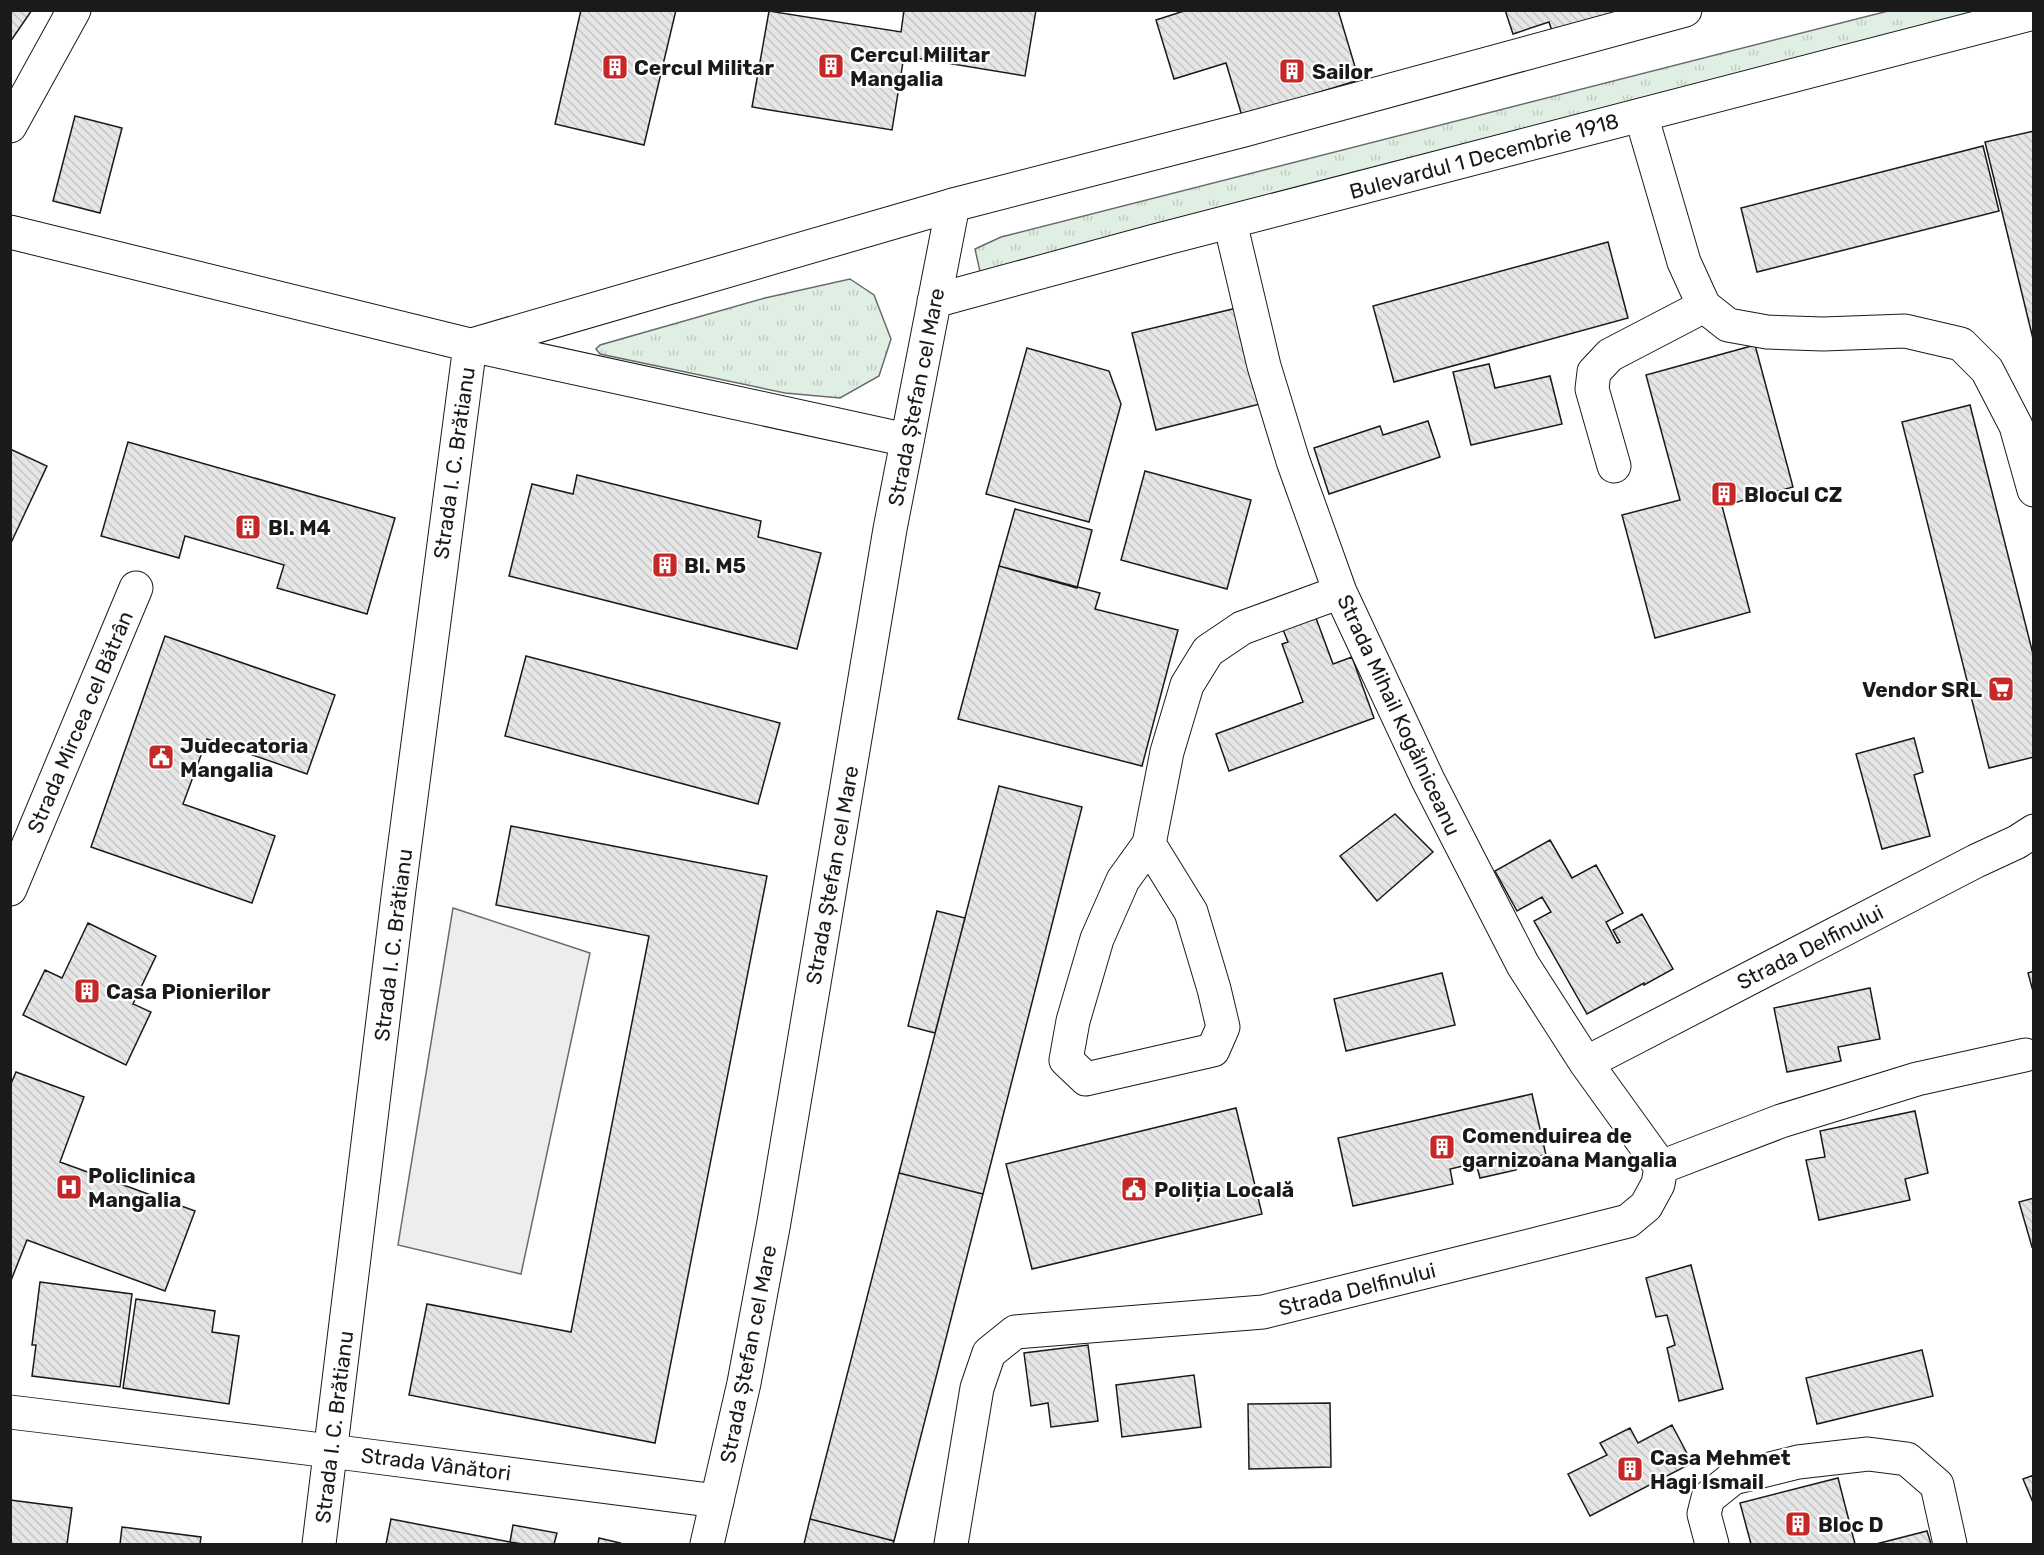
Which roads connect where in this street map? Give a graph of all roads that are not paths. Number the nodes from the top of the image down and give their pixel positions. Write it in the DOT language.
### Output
graph roads {
  1 [pos="74,10"];
  2 [pos="1685,10"];
  3 [pos="2034,13"];
  4 [pos="1641,115"];
  5 [pos="10,126"];
  6 [pos="952,205"];
  7 [pos="1230,222"];
  8 [pos="10,232"];
  9 [pos="934,301"];
  10 [pos="1704,306"];
  11 [pos="470,345"];
  12 [pos="907,441"];
  13 [pos="1614,466"];
  14 [pos="2032,476"];
  15 [pos="136,588"];
  16 [pos="1340,592"];
  17 [pos="2034,831"];
  18 [pos="1149,844"];
  19 [pos="10,889"];
  20 [pos="2025,1054"];
  21 [pos="1586,1063"];
  22 [pos="1661,1167"];
  23 [pos="10,1412"];
  24 [pos="330,1450"];
  25 [pos="717,1501"];
  26 [pos="319,1545"];
  27 [pos="707,1545"];
  28 [pos="951,1545"];
  29 [pos="1712,1545"];
  30 [pos="1950,1545"];
  1 -- 5 [label="street"];
  2 -- 6 [label="street"];
  3 -- 4 [label="street, Bulevardul 1 Decembrie 1918"];
  4 -- 7 [label="street, Bulevardul 1 Decembrie 1918"];
  4 -- 10 [label="street"];
  6 -- 9 [label="street, Strada Ștefan cel Mare"];
  6 -- 11 [label="street"];
  7 -- 9 [label="street, Bulevardul 1 Decembrie 1918"];
  7 -- 16 [label="street, Strada Mihail Kogălniceanu"];
  8 -- 11 [label="street"];
  9 -- 12 [label="street, Strada Ștefan cel Mare"];
  10 -- 13 [label="street"];
  10 -- 14 [label="street"];
  11 -- 12 [label="street"];
  11 -- 24 [label="street, Strada I. C. Brătianu"];
  12 -- 25 [label="street, Strada Ștefan cel Mare"];
  15 -- 19 [label="street, Strada Mircea cel Bătrân"];
  16 -- 18 [label="street"];
  16 -- 21 [label="street, Strada Mihail Kogălniceanu"];
  17 -- 21 [label="street, Strada Delfinului"];
  18 -- 18 [label="street"];
  20 -- 22 [label="street"];
  21 -- 22 [label="street, Strada Mihail Kogălniceanu"];
  22 -- 28 [label="street, Strada Delfinului"];
  23 -- 24 [label="street, Strada Vânători"];
  24 -- 25 [label="street, Strada Vânători"];
  24 -- 26 [label="street, Strada I. C. Brătianu"];
  25 -- 27 [label="street, Strada Ștefan cel Mare"];
  29 -- 30 [label="street"];
}
